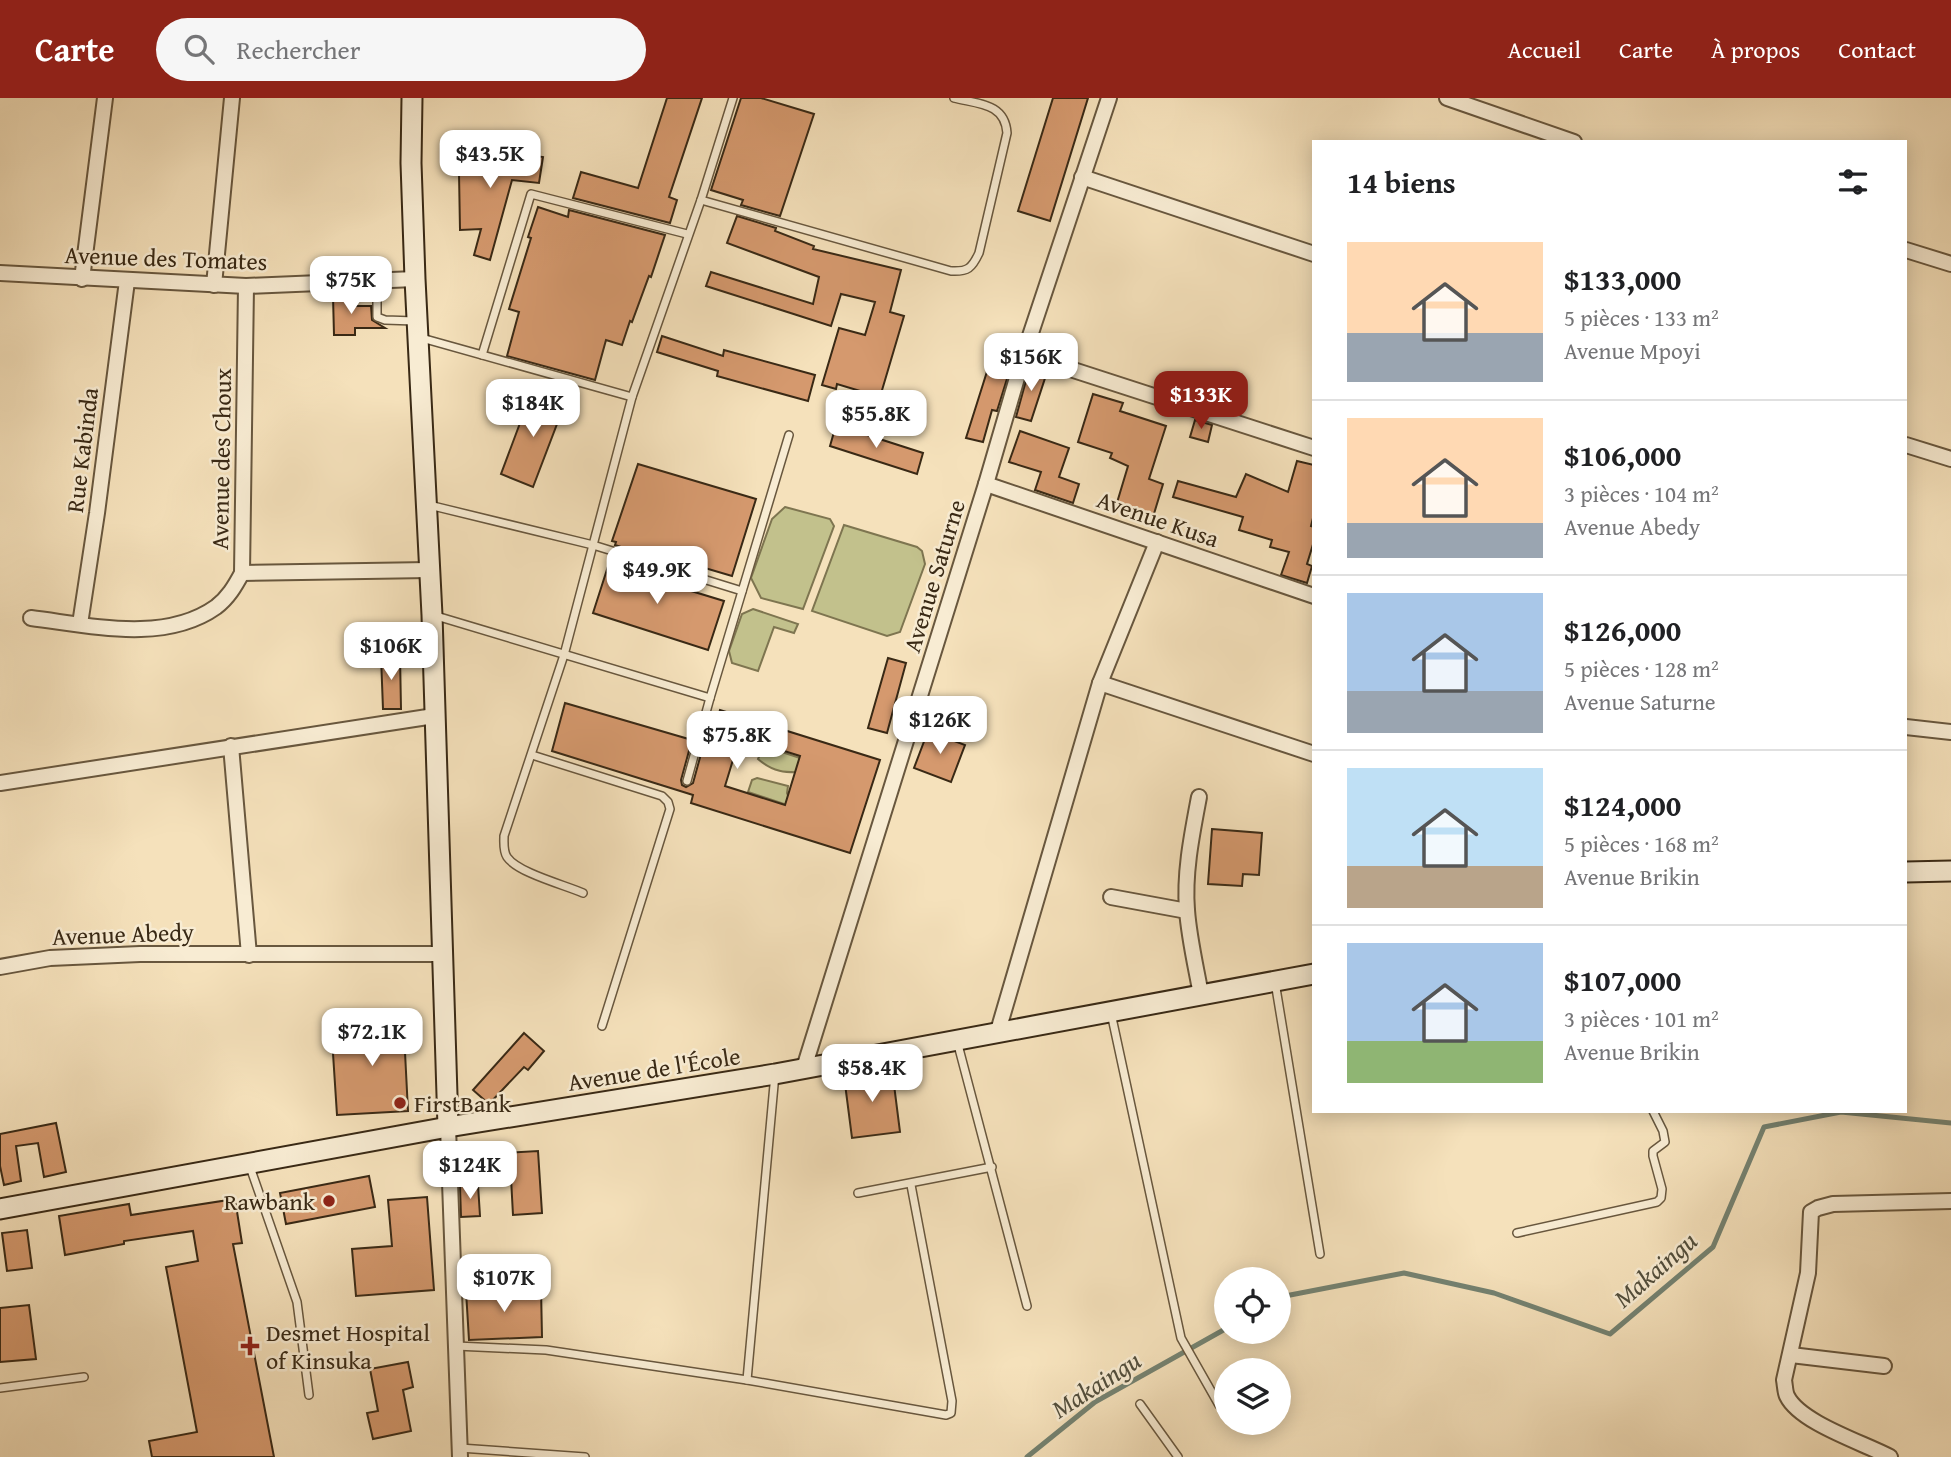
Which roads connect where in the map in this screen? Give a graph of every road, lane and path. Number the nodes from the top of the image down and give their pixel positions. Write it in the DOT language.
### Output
graph roads {
  1 [pos="106,98"];
  2 [pos="232,98"];
  3 [pos="412,98"];
  4 [pos="733,98"];
  5 [pos="954,98"];
  6 [pos="1109,98"];
  7 [pos="1447,98"];
  8 [pos="1568,140"];
  9 [pos="1082,177"];
  10 [pos="701,200"];
  11 [pos="687,234"];
  12 [pos="1907,250"];
  13 [pos="1312,253"];
  14 [pos="1951,264"];
  15 [pos="0,272"];
  16 [pos="82,279"];
  17 [pos="377,279"];
  18 [pos="415,279"];
  19 [pos="127,281"];
  20 [pos="214,285"];
  21 [pos="246,286"];
  22 [pos="417,329"];
  23 [pos="1024,354"];
  24 [pos="482,355"];
  25 [pos="632,397"];
  26 [pos="789,435"];
  27 [pos="1907,445"];
  28 [pos="1312,448"];
  29 [pos="1951,459"];
  30 [pos="986,484"];
  31 [pos="426,505"];
  32 [pos="1157,542"];
  33 [pos="593,545"];
  34 [pos="429,570"];
  35 [pos="242,573"];
  36 [pos="742,591"];
  37 [pos="1312,595"];
  38 [pos="432,615"];
  39 [pos="31,618"];
  40 [pos="79,624"];
  41 [pos="564,655"];
  42 [pos="1100,683"];
  43 [pos="710,698"];
  44 [pos="433,716"];
  45 [pos="1907,727"];
  46 [pos="1951,732"];
  47 [pos="231,746"];
  48 [pos="1312,753"];
  49 [pos="532,755"];
  50 [pos="687,781"];
  51 [pos="0,783"];
  52 [pos="1199,797"];
  53 [pos="1951,871"];
  54 [pos="1907,872"];
  55 [pos="583,893"];
  56 [pos="1111,897"];
  57 [pos="1186,911"];
  58 [pos="441,954"];
  59 [pos="249,955"];
  60 [pos="0,967"];
  61 [pos="1312,974"];
  62 [pos="1275,981"];
  63 [pos="1201,995"];
  64 [pos="1111,1012"];
  65 [pos="602,1026"];
  66 [pos="998,1031"];
  67 [pos="957,1040"];
  68 [pos="804,1068"];
  69 [pos="775,1074"];
  70 [pos="1654,1113"];
  71 [pos="448,1127"];
  72 [pos="248,1164"];
  73 [pos="992,1167"];
  74 [pos="911,1185"];
  75 [pos="858,1193"];
  76 [pos="1951,1201"];
  77 [pos="0,1209"];
  78 [pos="1517,1233"];
  79 [pos="1320,1254"];
  80 [pos="1027,1306"];
  81 [pos="456,1346"];
  82 [pos="1791,1355"];
  83 [pos="1884,1366"];
  84 [pos="84,1377"];
  85 [pos="747,1380"];
  86 [pos="0,1388"];
  87 [pos="309,1395"];
  88 [pos="1214,1396"];
  89 [pos="1140,1404"];
  90 [pos="460,1453"];
  91 [pos="585,1457"];
  92 [pos="1178,1457"];
  93 [pos="1890,1457"];
  1 -- 16 [label="street"];
  2 -- 20 [label="street"];
  3 -- 18 [label="main road"];
  4 -- 10 [label="lane"];
  5 -- 10 [label="lane"];
  6 -- 9 [label="street, Avenue Saturne"];
  7 -- 8 [label="street"];
  9 -- 13 [label="street"];
  9 -- 23 [label="street, Avenue Saturne"];
  10 -- 11 [label="lane"];
  11 -- 24 [label="lane"];
  11 -- 25 [label="lane"];
  12 -- 14 [label="street"];
  15 -- 16 [label="street, Avenue des Tomates"];
  16 -- 19 [label="street, Avenue des Tomates"];
  17 -- 18 [label="street, Avenue des Tomates"];
  17 -- 21 [label="street, Avenue des Tomates"];
  17 -- 22 [label="lane"];
  18 -- 22 [label="main road"];
  19 -- 20 [label="street, Avenue des Tomates"];
  19 -- 40 [label="street, Rue Kabinda"];
  20 -- 21 [label="street, Avenue des Tomates"];
  21 -- 35 [label="street, Avenue des Choux"];
  22 -- 24 [label="lane"];
  22 -- 31 [label="main road"];
  23 -- 28 [label="street"];
  23 -- 30 [label="street, Avenue Saturne"];
  24 -- 25 [label="lane"];
  25 -- 33 [label="lane"];
  26 -- 36 [label="lane"];
  27 -- 29 [label="street"];
  30 -- 32 [label="street, Avenue Kusa"];
  30 -- 68 [label="street, Avenue Saturne"];
  31 -- 33 [label="lane"];
  31 -- 34 [label="main road"];
  32 -- 37 [label="street, Avenue Kusa"];
  32 -- 42 [label="street"];
  33 -- 36 [label="lane"];
  33 -- 41 [label="lane"];
  34 -- 35 [label="street, Avenue des Choux"];
  34 -- 38 [label="main road"];
  35 -- 40 [label="street"];
  36 -- 43 [label="lane"];
  38 -- 41 [label="lane"];
  38 -- 44 [label="main road"];
  39 -- 40 [label="street"];
  41 -- 43 [label="lane"];
  41 -- 49 [label="lane"];
  42 -- 48 [label="street"];
  42 -- 66 [label="street"];
  43 -- 50 [label="lane"];
  44 -- 47 [label="street"];
  44 -- 58 [label="main road"];
  45 -- 46 [label="street"];
  47 -- 51 [label="street"];
  47 -- 59 [label="street"];
  49 -- 55 [label="lane"];
  49 -- 65 [label="lane"];
  52 -- 57 [label="street"];
  53 -- 54 [label="main road"];
  56 -- 57 [label="street"];
  57 -- 63 [label="street"];
  58 -- 59 [label="street, Avenue Abedy"];
  58 -- 71 [label="main road"];
  59 -- 60 [label="street, Avenue Abedy"];
  61 -- 62 [label="main road, Avenue de l'École"];
  62 -- 63 [label="main road, Avenue de l'École"];
  62 -- 79 [label="lane"];
  63 -- 64 [label="main road, Avenue de l'École"];
  64 -- 66 [label="main road, Avenue de l'École"];
  64 -- 88 [label="lane"];
  66 -- 67 [label="main road, Avenue de l'École"];
  67 -- 68 [label="main road, Avenue de l'École"];
  67 -- 73 [label="lane"];
  68 -- 69 [label="main road, Avenue de l'École"];
  69 -- 71 [label="main road, Avenue de l'École"];
  69 -- 85 [label="lane"];
  70 -- 78 [label="lane"];
  71 -- 72 [label="main road, Avenue de l'École"];
  71 -- 81 [label="street"];
  72 -- 77 [label="main road, Avenue de l'École"];
  72 -- 87 [label="lane"];
  73 -- 74 [label="lane"];
  73 -- 80 [label="lane"];
  74 -- 75 [label="lane"];
  74 -- 85 [label="lane"];
  76 -- 82 [label="street"];
  81 -- 85 [label="lane"];
  81 -- 90 [label="street"];
  82 -- 83 [label="street"];
  82 -- 93 [label="street"];
  84 -- 86 [label="lane"];
  89 -- 92 [label="lane"];
  90 -- 91 [label="lane"];
}
